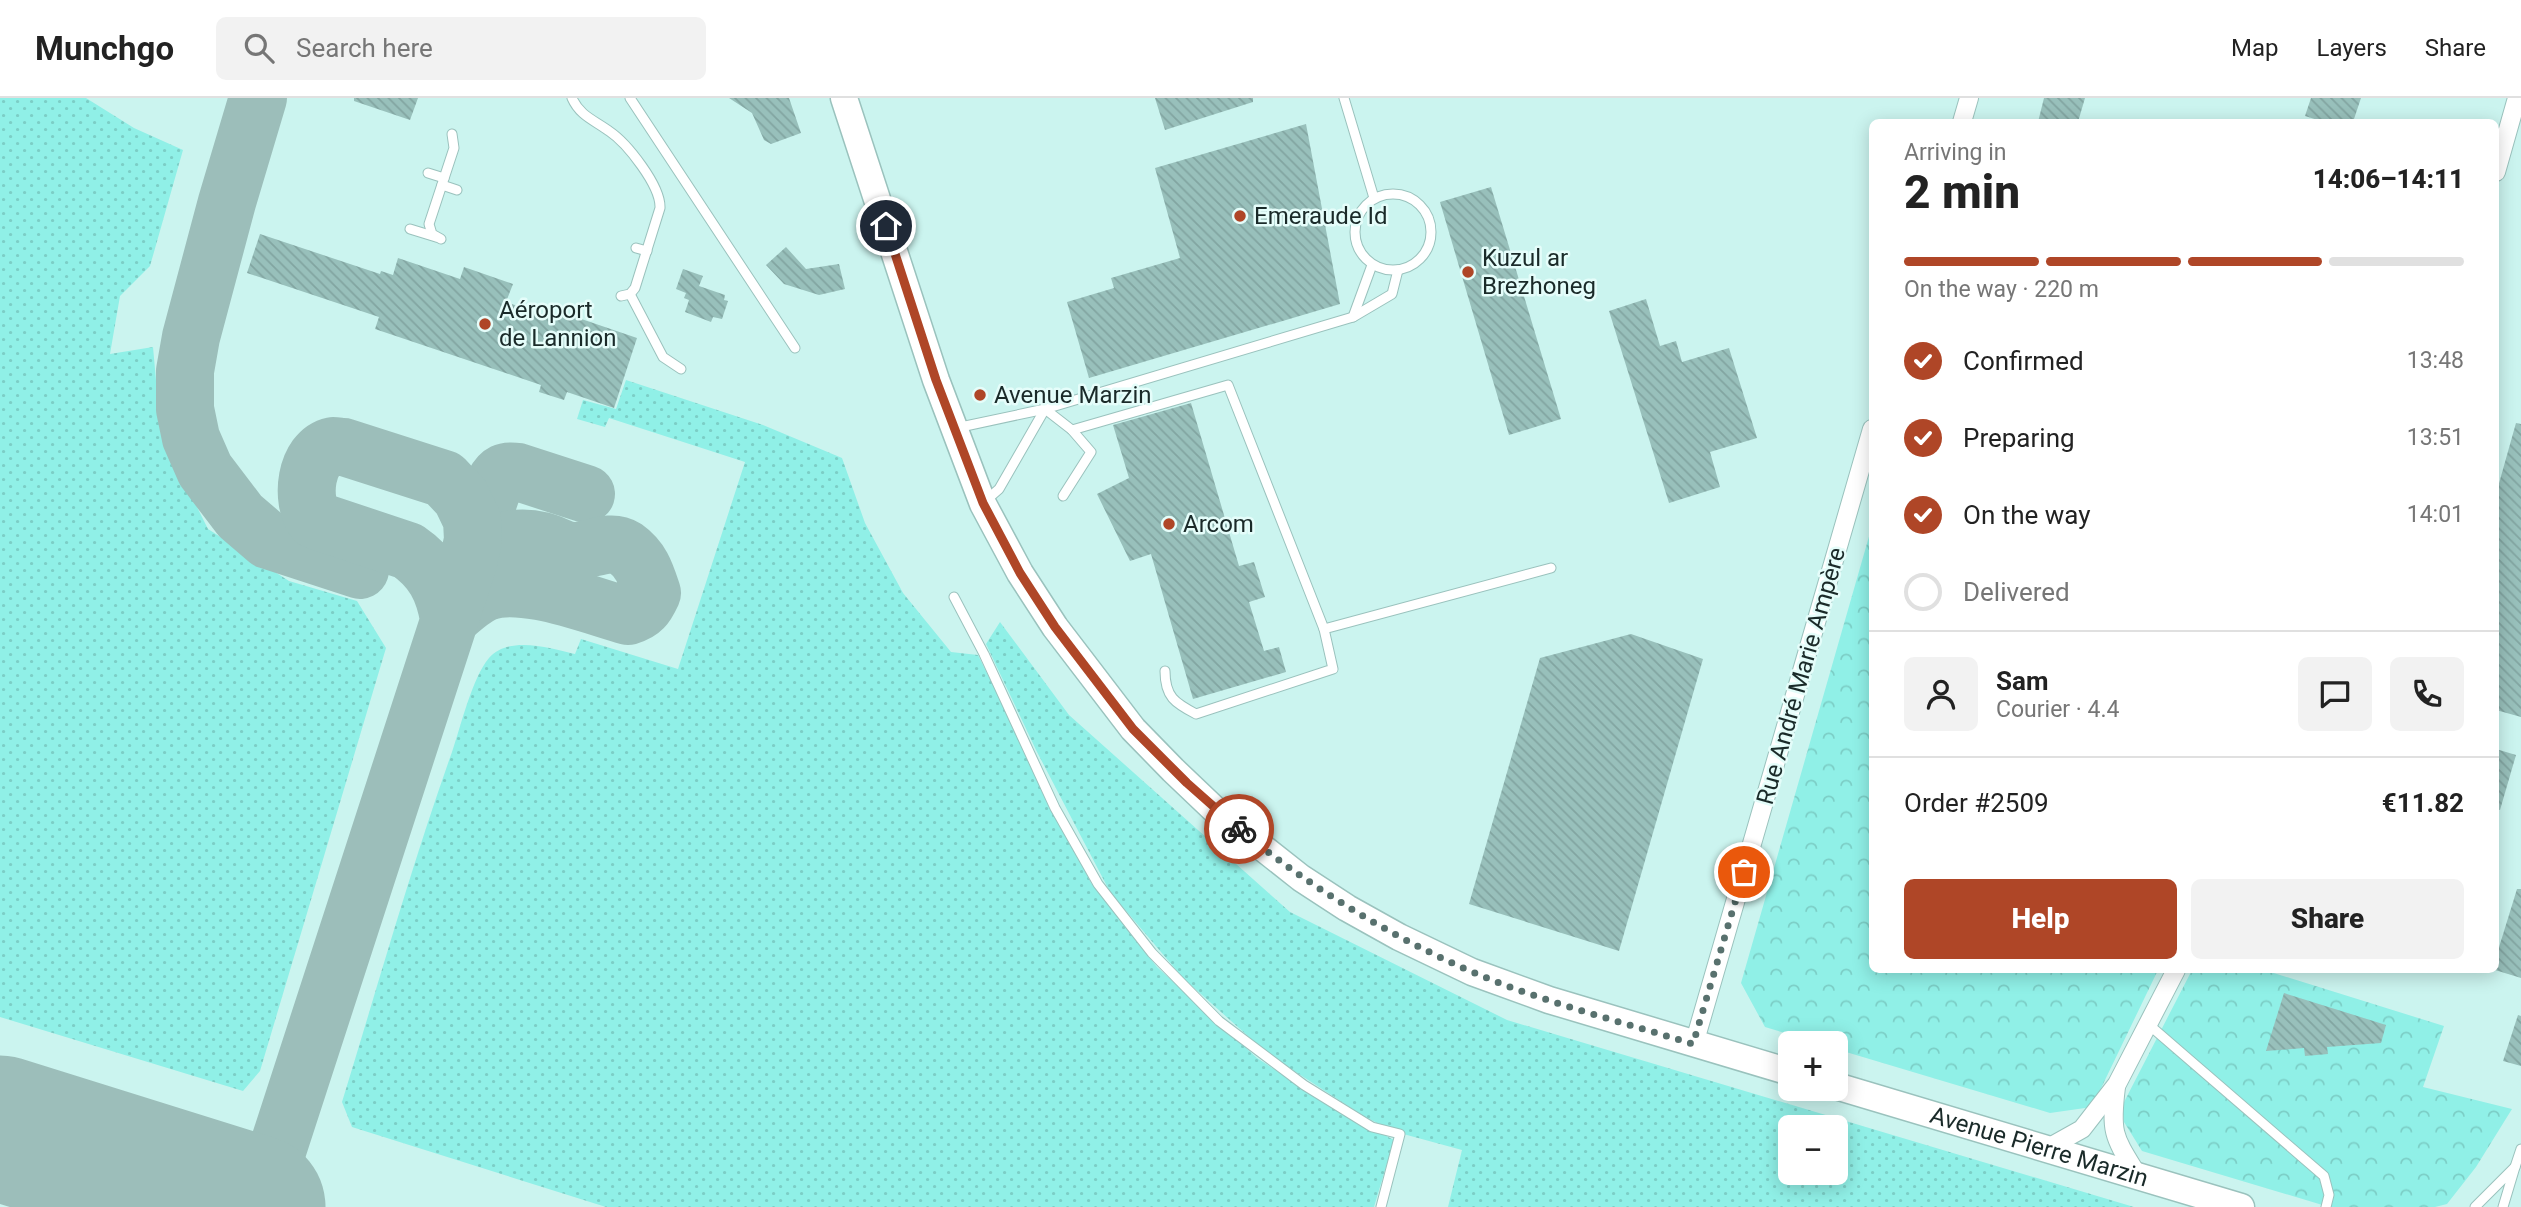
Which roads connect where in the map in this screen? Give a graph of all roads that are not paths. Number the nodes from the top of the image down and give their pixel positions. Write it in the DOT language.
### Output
graph roads {
  1 [pos="572,98"];
  2 [pos="630,98"];
  3 [pos="844,98"];
  4 [pos="1344,98"];
  5 [pos="1969,98"];
  6 [pos="2516,98"];
  7 [pos="1963,119"];
  8 [pos="597,127"];
  9 [pos="609,130"];
  10 [pos="461,136"];
  11 [pos="2499,161"];
  12 [pos="428,173"];
  13 [pos="443,182"];
  14 [pos="457,190"];
  15 [pos="1374,198"];
  16 [pos="410,229"];
  17 [pos="636,248"];
  18 [pos="647,251"];
  19 [pos="1372,265"];
  20 [pos="1398,270"];
  21 [pos="1353,317"];
  22 [pos="795,348"];
  23 [pos="681,369"];
  24 [pos="1045,409"];
  25 [pos="954,428"];
  26 [pos="1072,430"];
  27 [pos="1869,439"];
  28 [pos="1063,496"];
  29 [pos="983,503"];
  30 [pos="1551,568"];
  31 [pos="954,597"];
  32 [pos="1324,629"];
  33 [pos="1166,671"];
  34 [pos="2174,973"];
  35 [pos="2147,1023"];
  36 [pos="1693,1044"];
  37 [pos="1778,1069"];
  38 [pos="2117,1084"];
  39 [pos="1848,1090"];
  40 [pos="2048,1148"];
  41 [pos="2521,1149"];
  42 [pos="2515,1167"];
  43 [pos="2138,1176"];
  44 [pos="1381,1207"];
  45 [pos="2241,1207"];
  46 [pos="2326,1207"];
  47 [pos="2475,1207"];
  48 [pos="2503,1207"];
  1 -- 9 [label="lane"];
  2 -- 22 [label="lane"];
  3 -- 25 [label="main road"];
  4 -- 15 [label="lane"];
  5 -- 7 [label="street"];
  6 -- 11 [label="street"];
  8 -- 9 [label="lane"];
  9 -- 18 [label="lane"];
  10 -- 13 [label="lane"];
  12 -- 13 [label="lane"];
  13 -- 14 [label="lane"];
  13 -- 16 [label="lane"];
  15 -- 19 [label="lane"];
  15 -- 20 [label="lane"];
  17 -- 18 [label="lane"];
  18 -- 23 [label="lane"];
  19 -- 20 [label="lane"];
  19 -- 21 [label="lane"];
  20 -- 21 [label="lane"];
  21 -- 24 [label="lane"];
  24 -- 25 [label="lane"];
  24 -- 26 [label="lane"];
  24 -- 29 [label="lane"];
  25 -- 29 [label="main road"];
  26 -- 28 [label="lane"];
  26 -- 32 [label="lane"];
  27 -- 36 [label="street, Rue André Marie Ampère"];
  29 -- 36 [label="main road"];
  30 -- 32 [label="lane"];
  31 -- 44 [label="lane"];
  32 -- 33 [label="lane"];
  34 -- 35 [label="street"];
  35 -- 38 [label="street"];
  35 -- 46 [label="lane"];
  36 -- 37 [label="main road"];
  38 -- 40 [label="street"];
  38 -- 43 [label="street"];
  39 -- 40 [label="main road, Avenue Pierre Marzin"];
  40 -- 43 [label="main road, Avenue Pierre Marzin"];
  41 -- 42 [label="lane"];
  42 -- 47 [label="lane"];
  42 -- 48 [label="lane"];
  43 -- 45 [label="main road, Avenue Pierre Marzin"];
}
